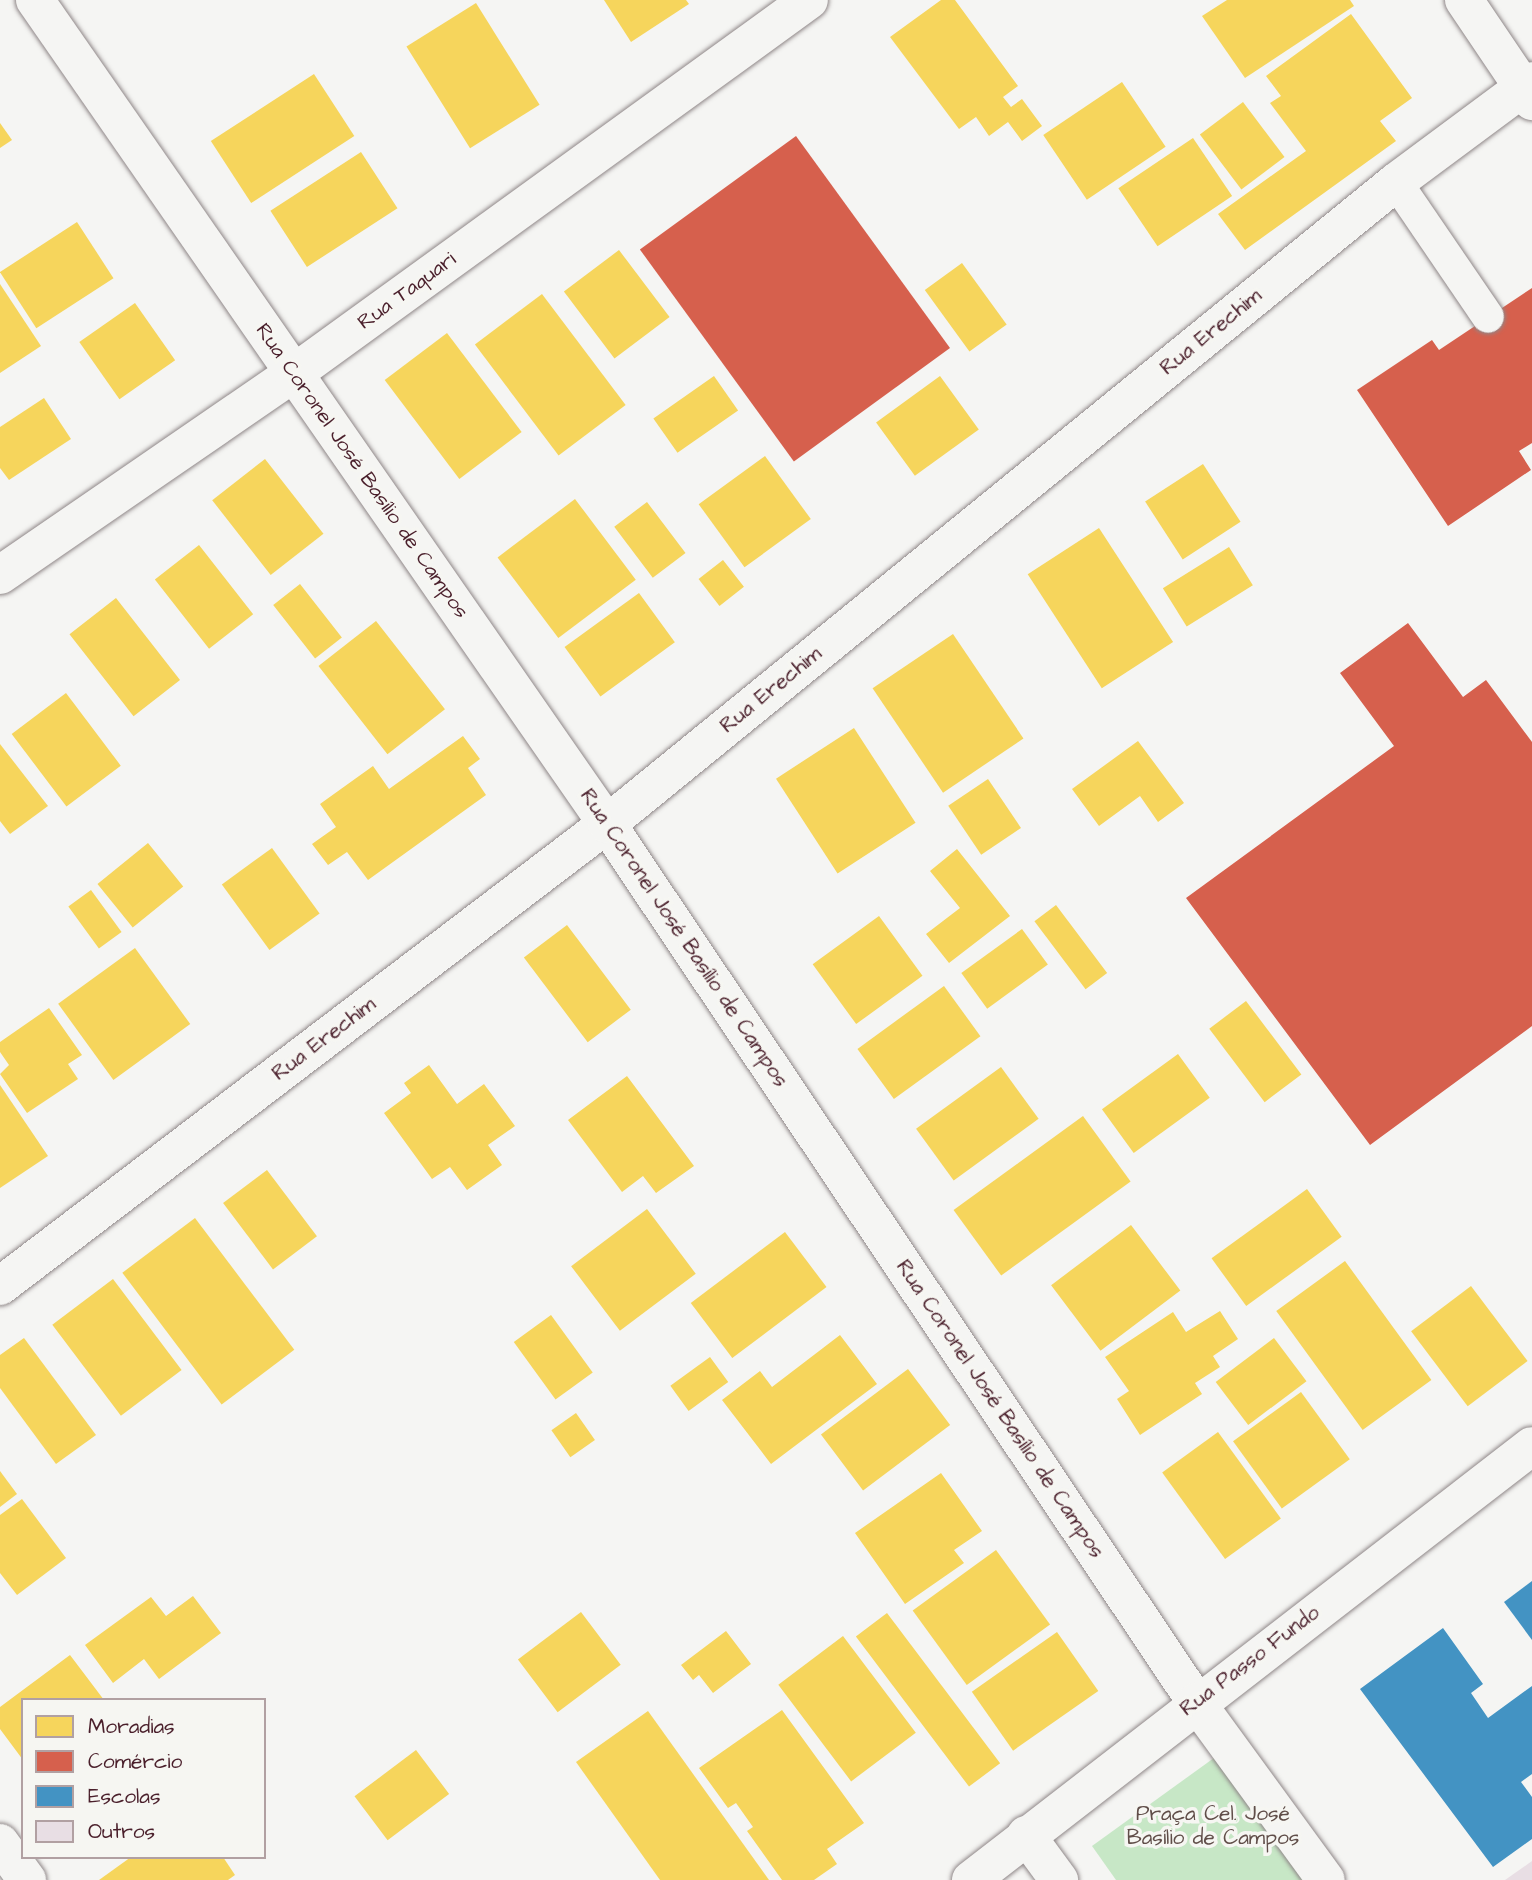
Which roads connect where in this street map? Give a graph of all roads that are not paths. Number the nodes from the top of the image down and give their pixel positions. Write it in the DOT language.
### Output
graph roads {
  1 [pos="36,0"];
  2 [pos="1464,0"];
  3 [pos="804,1"];
  4 [pos="1529,90"];
  5 [pos="1396,182"];
  6 [pos="1488,317"];
  7 [pos="293,374"];
  8 [pos="0,575"];
  9 [pos="607,824"];
  10 [pos="0,1286"];
  11 [pos="1532,1446"];
  12 [pos="1196,1702"];
  13 [pos="1026,1835"];
  14 [pos="0,1843"];
  15 [pos="27,1880"];
  16 [pos="971,1880"];
  17 [pos="1059,1880"];
  18 [pos="1326,1880"];
  1 -- 7 [label="street, Rua Coronel José Basílio de Campos"];
  2 -- 4 [label="street"];
  3 -- 7 [label="street, Rua Taquari"];
  4 -- 5 [label="street, Rua Erechim"];
  5 -- 6 [label="lane"];
  5 -- 9 [label="street, Rua Erechim"];
  7 -- 8 [label="street, Rua Taquari"];
  7 -- 9 [label="street, Rua Coronel José Basílio de Campos"];
  9 -- 10 [label="street, Rua Erechim"];
  9 -- 12 [label="street, Rua Coronel José Basílio de Campos"];
  11 -- 12 [label="street, Rua Passo Fundo"];
  12 -- 13 [label="street, Rua Passo Fundo"];
  12 -- 18 [label="street, Rua Coronel José Basílio de Campos"];
  13 -- 16 [label="street, Rua Passo Fundo"];
  13 -- 17 [label="street"];
  14 -- 15 [label="street"];
}
